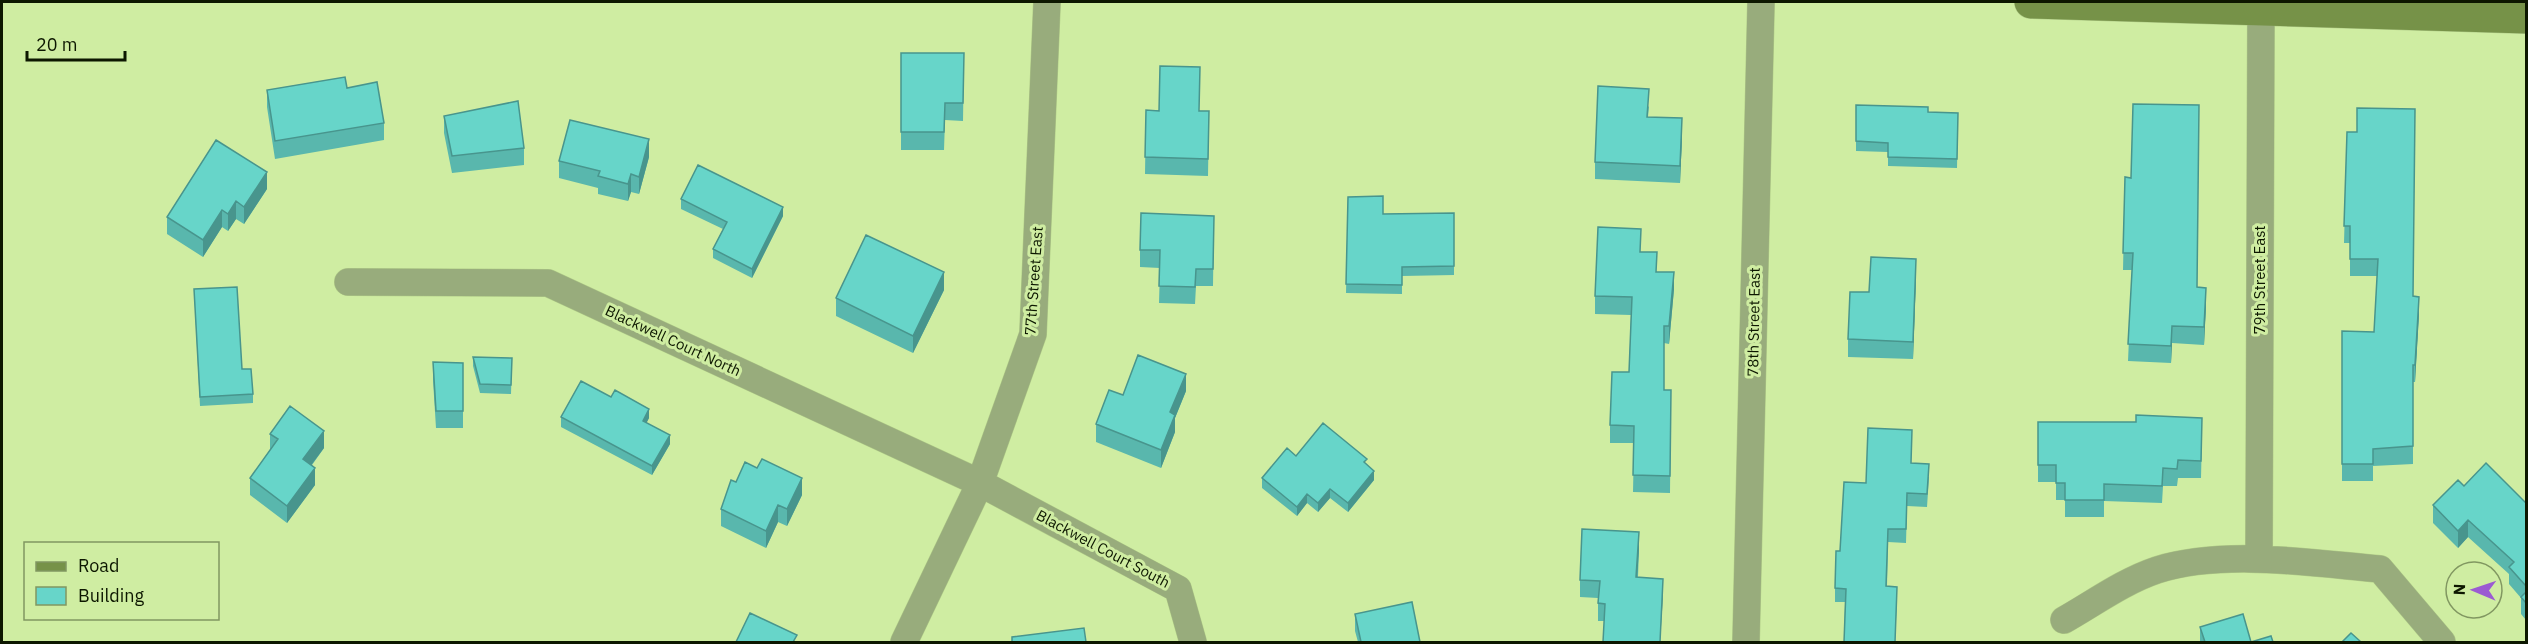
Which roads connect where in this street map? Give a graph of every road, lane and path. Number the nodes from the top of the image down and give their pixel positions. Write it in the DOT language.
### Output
graph roads {
  1 [pos="1047,2"];
  2 [pos="1761,2"];
  3 [pos="2031,2"];
  4 [pos="2261,4"];
  5 [pos="2526,17"];
  6 [pos="348,282"];
  7 [pos="980,483"];
  8 [pos="2259,558"];
  9 [pos="2064,620"];
  10 [pos="904,642"];
  11 [pos="1193,642"];
  12 [pos="1746,642"];
  13 [pos="2442,642"];
  1 -- 7 [label="street, 77th Street East"];
  2 -- 12 [label="street, 78th Street East"];
  3 -- 4 [label="street"];
  4 -- 5 [label="street"];
  4 -- 8 [label="street, 79th Street East"];
  6 -- 7 [label="street, Blackwell Court North"];
  7 -- 10 [label="street, 77th Street East"];
  7 -- 11 [label="street, Blackwell Court South"];
  8 -- 9 [label="street"];
  8 -- 13 [label="street"];
}
